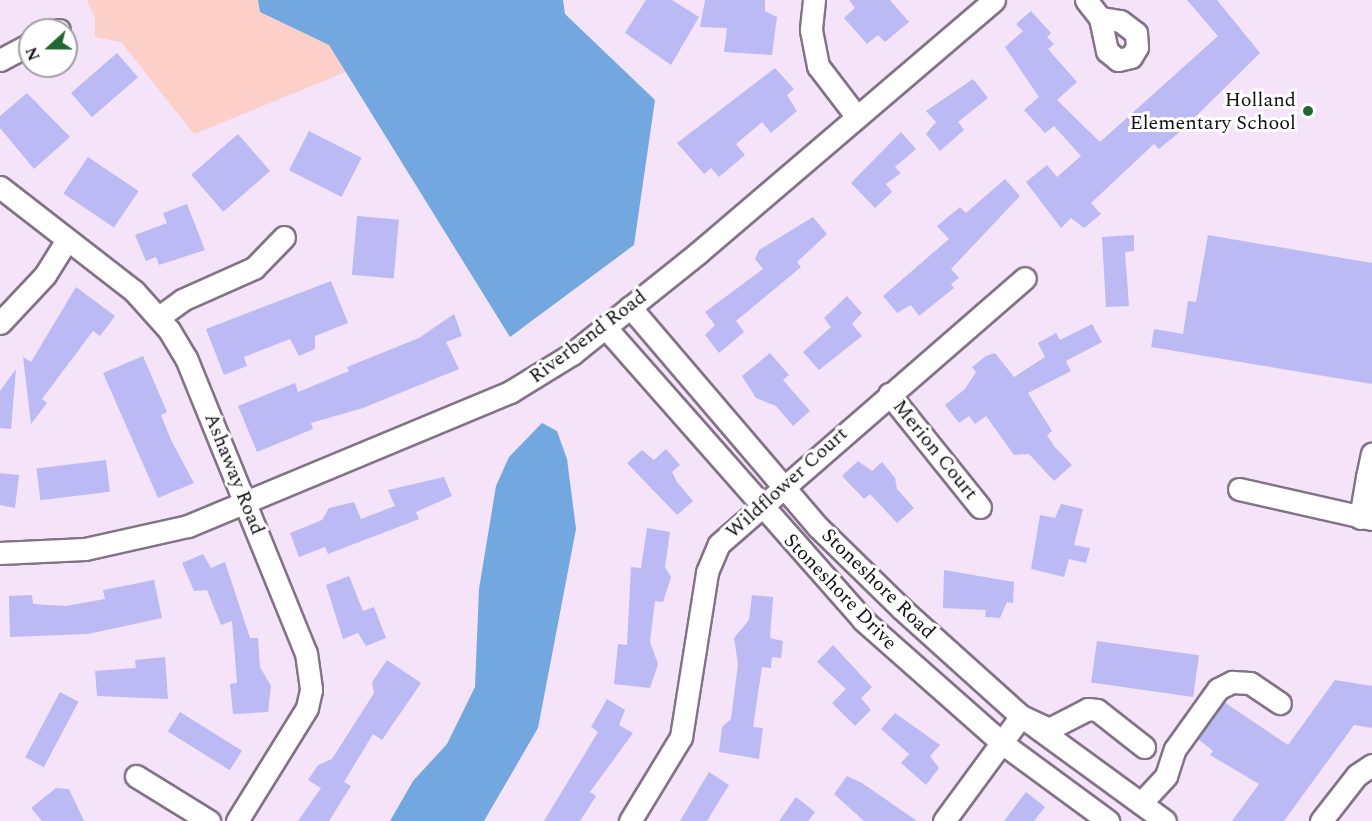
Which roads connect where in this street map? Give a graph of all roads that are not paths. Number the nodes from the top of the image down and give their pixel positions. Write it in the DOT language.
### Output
graph roads {
  1 [pos="814,0"];
  2 [pos="994,0"];
  3 [pos="1086,0"];
  4 [pos="1100,18"];
  5 [pos="18,50"];
  6 [pos="0,60"];
  7 [pos="857,117"];
  8 [pos="0,187"];
  9 [pos="284,237"];
  10 [pos="66,241"];
  11 [pos="1025,278"];
  12 [pos="630,307"];
  13 [pos="159,317"];
  14 [pos="0,323"];
  15 [pos="605,327"];
  16 [pos="889,394"];
  17 [pos="1372,454"];
  18 [pos="1369,477"];
  19 [pos="782,485"];
  20 [pos="1239,489"];
  21 [pos="247,504"];
  22 [pos="760,505"];
  23 [pos="980,507"];
  24 [pos="1366,518"];
  25 [pos="0,553"];
  26 [pos="1280,703"];
  27 [pos="1021,716"];
  28 [pos="1002,742"];
  29 [pos="1144,747"];
  30 [pos="1372,765"];
  31 [pos="136,776"];
  32 [pos="1141,803"];
  33 [pos="209,821"];
  34 [pos="237,821"];
  35 [pos="630,821"];
  36 [pos="944,821"];
  37 [pos="1108,821"];
  38 [pos="1165,821"];
  39 [pos="1321,821"];
  1 -- 7 [label="street"];
  2 -- 7 [label="street, Riverbend Road"];
  3 -- 4 [label="street"];
  5 -- 6 [label="street"];
  7 -- 12 [label="street, Riverbend Road"];
  8 -- 10 [label="street, Ashaway Road"];
  9 -- 13 [label="street"];
  10 -- 13 [label="street, Ashaway Road"];
  10 -- 14 [label="street"];
  11 -- 16 [label="street, Wildflower Court"];
  12 -- 15 [label="street, Riverbend Road"];
  12 -- 19 [label="street, Stoneshore Road"];
  13 -- 21 [label="street, Ashaway Road"];
  15 -- 21 [label="street, Riverbend Road"];
  15 -- 22 [label="street, Stoneshore Drive"];
  16 -- 19 [label="street, Wildflower Court"];
  16 -- 23 [label="street, Merion Court"];
  17 -- 18 [label="street"];
  18 -- 24 [label="street"];
  19 -- 22 [label="street, Wildflower Court"];
  19 -- 27 [label="street, Stoneshore Road"];
  20 -- 24 [label="street"];
  21 -- 25 [label="street, Riverbend Road"];
  21 -- 34 [label="street, Ashaway Road"];
  22 -- 28 [label="street, Stoneshore Drive"];
  22 -- 35 [label="street, Wildflower Court"];
  26 -- 32 [label="street"];
  27 -- 28 [label="street"];
  27 -- 29 [label="street"];
  27 -- 32 [label="street, Stoneshore Road"];
  28 -- 36 [label="street"];
  28 -- 37 [label="street, Stoneshore Drive"];
  30 -- 39 [label="street"];
  31 -- 33 [label="street"];
  32 -- 38 [label="street, Stoneshore Road"];
}
